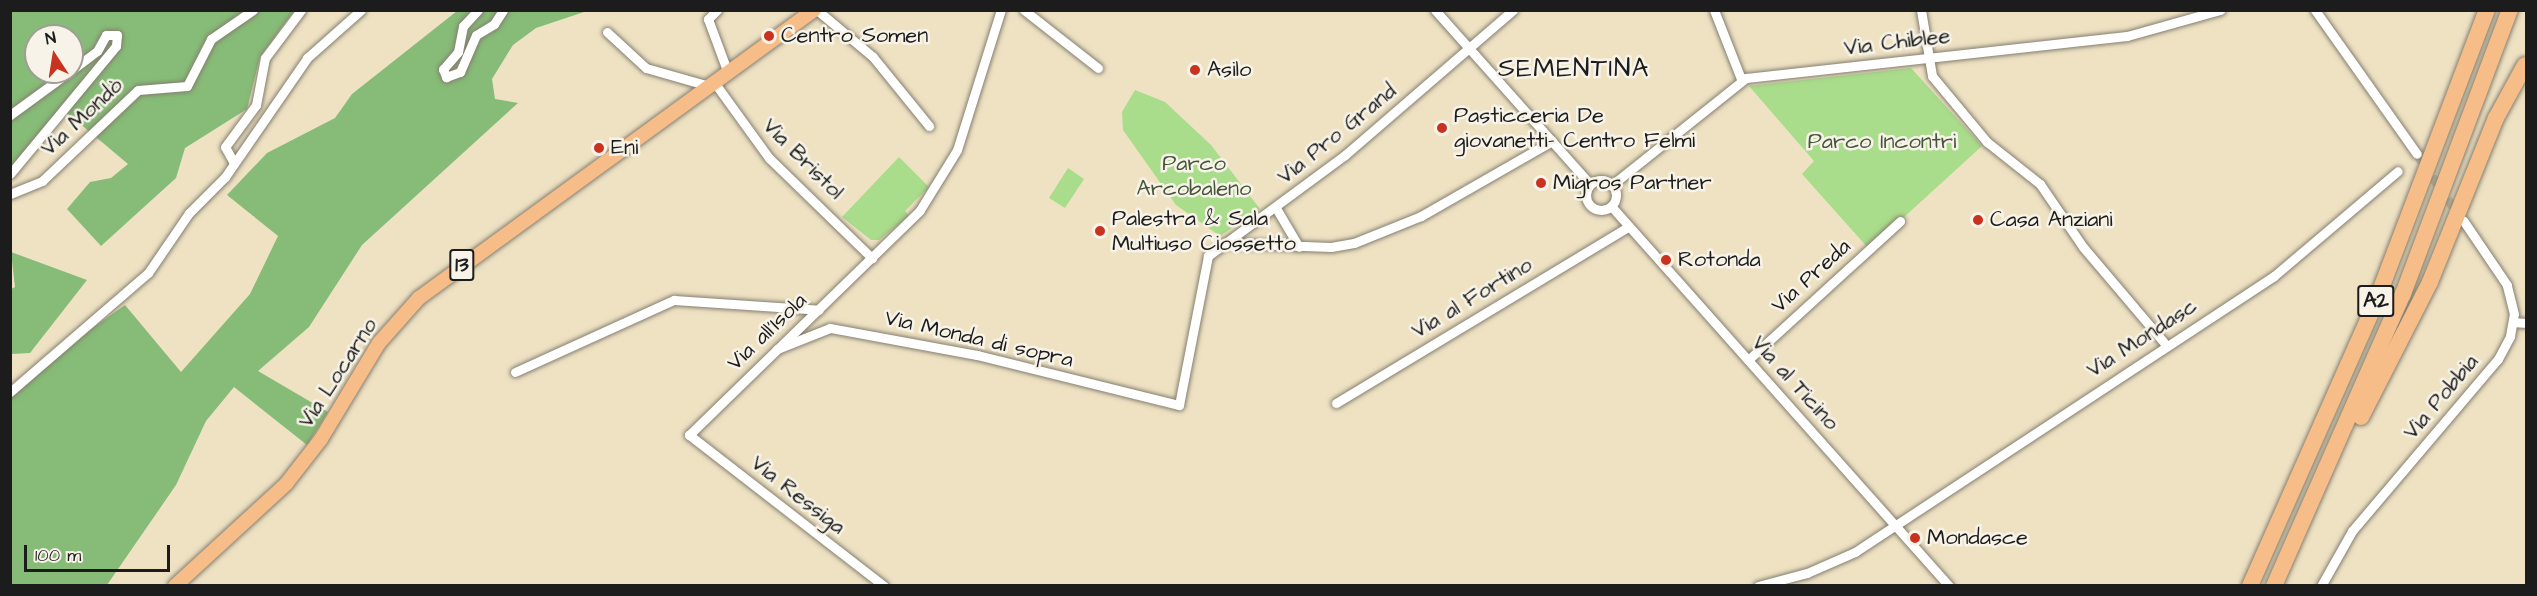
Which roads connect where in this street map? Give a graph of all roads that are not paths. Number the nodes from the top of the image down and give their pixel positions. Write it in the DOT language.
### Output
graph roads {
  1 [pos="253,10"];
  2 [pos="301,10"];
  3 [pos="361,10"];
  4 [pos="478,10"];
  5 [pos="503,10"];
  6 [pos="717,10"];
  7 [pos="1001,10"];
  8 [pos="1024,10"];
  9 [pos="1436,10"];
  10 [pos="1513,10"];
  11 [pos="1714,10"];
  12 [pos="1921,10"];
  13 [pos="2220,10"];
  14 [pos="2315,10"];
  15 [pos="2487,10"];
  16 [pos="2510,10"];
  17 [pos="813,11"];
  18 [pos="607,32"];
  19 [pos="1469,48"];
  20 [pos="1925,58"];
  21 [pos="84,61"];
  22 [pos="2525,65"];
  23 [pos="1098,68"];
  24 [pos="728,73"];
  25 [pos="1741,79"];
  26 [pos="53,84"];
  27 [pos="712,84"];
  28 [pos="10,115"];
  29 [pos="929,126"];
  30 [pos="1552,141"];
  31 [pos="2417,154"];
  32 [pos="234,163"];
  33 [pos="2398,171"];
  34 [pos="10,174"];
  35 [pos="1590,184"];
  36 [pos="1613,184"];
  37 [pos="10,194"];
  38 [pos="1611,206"];
  39 [pos="1276,208"];
  40 [pos="2463,220"];
  41 [pos="1900,221"];
  42 [pos="1628,227"];
  43 [pos="1224,243"];
  44 [pos="1299,247"];
  45 [pos="872,258"];
  46 [pos="819,310"];
  47 [pos="2513,322"];
  48 [pos="2526,324"];
  49 [pos="2166,345"];
  50 [pos="777,349"];
  51 [pos="1748,360"];
  52 [pos="516,372"];
  53 [pos="10,392"];
  54 [pos="1336,403"];
  55 [pos="1179,405"];
  56 [pos="689,435"];
  57 [pos="1895,524"];
  58 [pos="2297,536"];
  59 [pos="175,585"];
  60 [pos="884,585"];
  61 [pos="1758,585"];
  62 [pos="1949,585"];
  63 [pos="2250,585"];
  64 [pos="2274,585"];
  65 [pos="2321,585"];
  1 -- 37 [label="street, Via Mondò"];
  2 -- 32 [label="street"];
  3 -- 32 [label="street"];
  4 -- 5 [label="street"];
  6 -- 24 [label="street"];
  7 -- 45 [label="street, Via all'Isola"];
  8 -- 23 [label="street"];
  9 -- 19 [label="street"];
  10 -- 19 [label="street, Via Pro Grand"];
  11 -- 25 [label="street"];
  12 -- 20 [label="street"];
  13 -- 20 [label="street, Via Chiblee"];
  14 -- 31 [label="street"];
  15 -- 63 [label="highway, A2"];
  16 -- 58 [label="highway, A2"];
  17 -- 24 [label="main road, Via Locarno / 13"];
  17 -- 29 [label="street"];
  18 -- 27 [label="street"];
  19 -- 30 [label="street"];
  19 -- 39 [label="street, Via Pro Grand"];
  20 -- 25 [label="street, Via Chiblee"];
  20 -- 49 [label="street"];
  21 -- 34 [label="street, Via Mondò"];
  22 -- 58 [label="highway, A2"];
  24 -- 27 [label="main road, Via Locarno / 13"];
  25 -- 36 [label="street"];
  26 -- 28 [label="street, Via Mondò"];
  27 -- 45 [label="street, Via Bristol"];
  27 -- 59 [label="main road, Via Locarno / 13"];
  30 -- 35 [label="street"];
  30 -- 44 [label="street"];
  32 -- 53 [label="street"];
  33 -- 49 [label="street, Via Mondasc"];
  35 -- 36 [label="street"];
  35 -- 38 [label="street"];
  36 -- 38 [label="street"];
  38 -- 42 [label="street, Via al Ticino"];
  39 -- 43 [label="street, Via Pro Grand"];
  39 -- 44 [label="street"];
  40 -- 47 [label="street"];
  41 -- 51 [label="street, Via Preda"];
  42 -- 51 [label="street, Via al Ticino"];
  42 -- 54 [label="street, Via al Fortino"];
  43 -- 44 [label="street"];
  43 -- 55 [label="street, Via Pro Grand"];
  45 -- 46 [label="street, Via all'Isola"];
  46 -- 50 [label="street, Via all'Isola"];
  46 -- 52 [label="street"];
  47 -- 48 [label="street"];
  47 -- 65 [label="street, Via Pobbia"];
  49 -- 57 [label="street, Via Mondasc"];
  50 -- 55 [label="street, Via Monda di sopra"];
  50 -- 56 [label="street, Via all'Isola"];
  51 -- 57 [label="street, Via al Ticino"];
  56 -- 60 [label="street, Via Ressiga"];
  57 -- 61 [label="street"];
  57 -- 62 [label="street, Via al Ticino"];
  58 -- 64 [label="highway, A2"];
}
